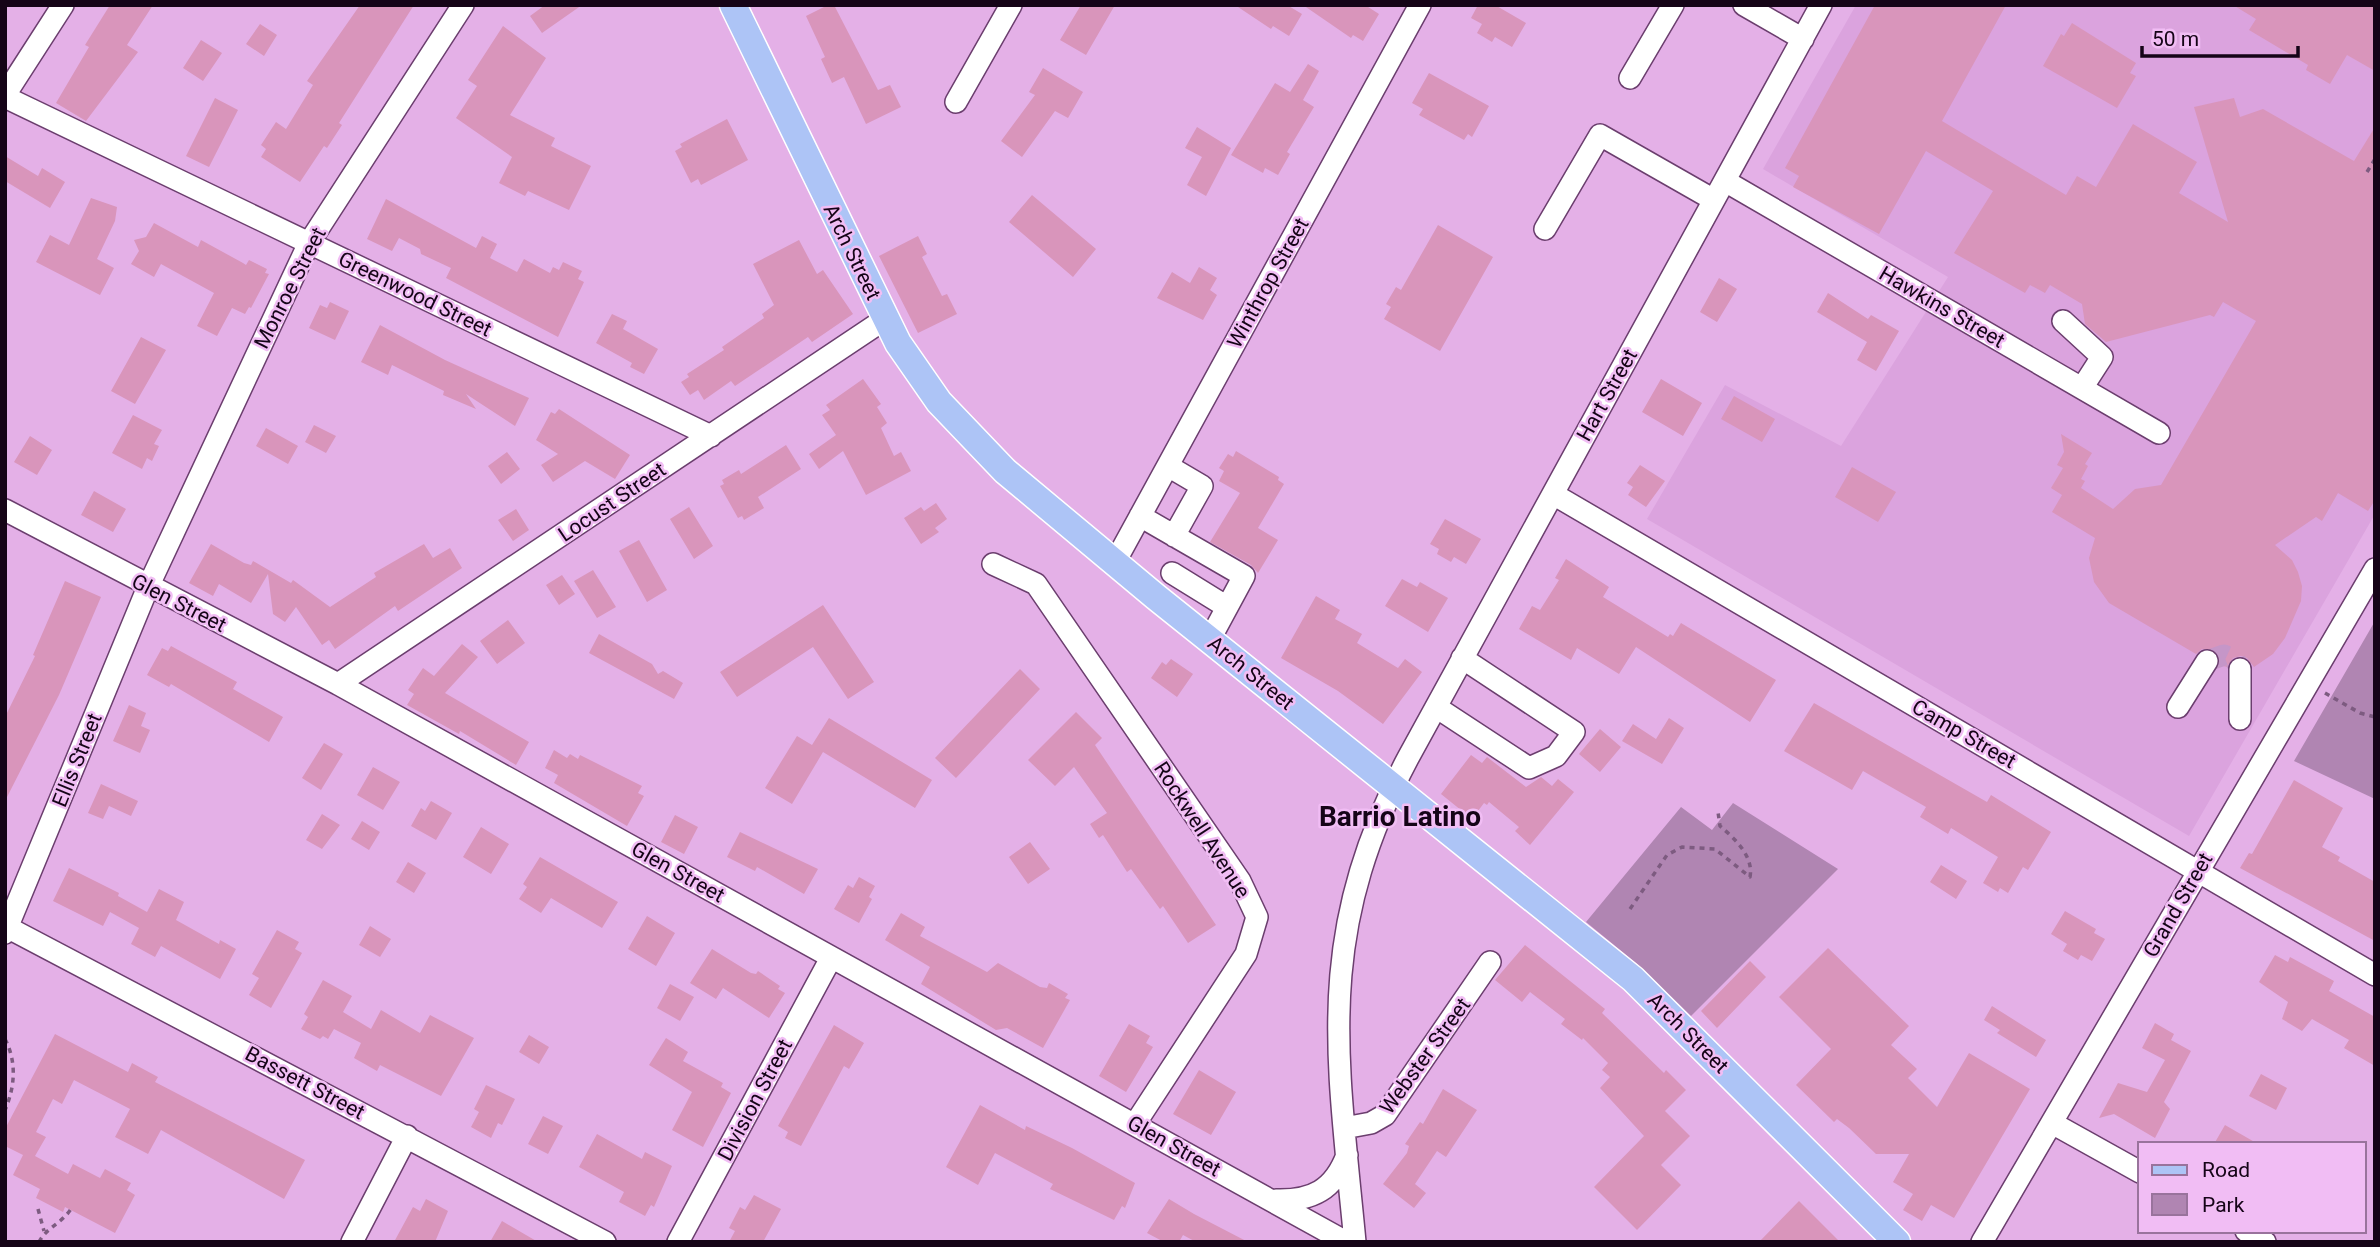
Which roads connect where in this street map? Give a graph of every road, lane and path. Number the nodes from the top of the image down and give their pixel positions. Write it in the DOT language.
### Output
graph roads {
  1 [pos="63,5"];
  2 [pos="463,5"];
  3 [pos="733,5"];
  4 [pos="1011,5"];
  5 [pos="1420,5"];
  6 [pos="1673,5"];
  7 [pos="1744,5"];
  8 [pos="1821,5"];
  9 [pos="1803,39"];
  10 [pos="1630,78"];
  11 [pos="5,96"];
  12 [pos="956,102"];
  13 [pos="2375,159"];
  14 [pos="2367,172"];
  15 [pos="1725,181"];
  16 [pos="1714,200"];
  17 [pos="1545,229"];
  18 [pos="309,243"];
  19 [pos="885,319"];
  20 [pos="2063,321"];
  21 [pos="2082,388"];
  22 [pos="2159,433"];
  23 [pos="711,436"];
  24 [pos="1168,466"];
  25 [pos="1553,494"];
  26 [pos="5,510"];
  27 [pos="1140,516"];
  28 [pos="1183,541"];
  29 [pos="1115,562"];
  30 [pos="993,564"];
  31 [pos="2375,569"];
  32 [pos="1172,573"];
  33 [pos="148,587"];
  34 [pos="1156,597"];
  35 [pos="1227,607"];
  36 [pos="1210,639"];
  37 [pos="1462,659"];
  38 [pos="2207,661"];
  39 [pos="2240,669"];
  40 [pos="338,684"];
  41 [pos="2346,705"];
  42 [pos="1436,707"];
  43 [pos="2178,707"];
  44 [pos="2375,717"];
  45 [pos="2240,719"];
  46 [pos="1394,785"];
  47 [pos="1718,812"];
  48 [pos="2198,872"];
  49 [pos="1630,909"];
  50 [pos="6,928"];
  51 [pos="831,958"];
  52 [pos="1490,962"];
  53 [pos="2375,975"];
  54 [pos="5,1039"];
  55 [pos="5,1110"];
  56 [pos="2052,1123"];
  57 [pos="1135,1124"];
  58 [pos="1344,1128"];
  59 [pos="407,1136"];
  60 [pos="1347,1155"];
  61 [pos="2138,1171"];
  62 [pos="1275,1200"];
  63 [pos="38,1209"];
  64 [pos="71,1209"];
  65 [pos="44,1231"];
  66 [pos="2249,1233"];
  67 [pos="39,1242"];
  68 [pos="352,1242"];
  69 [pos="605,1242"];
  70 [pos="678,1242"];
  71 [pos="1346,1242"];
  72 [pos="1355,1242"];
  73 [pos="1897,1242"];
  74 [pos="1982,1242"];
  75 [pos="2265,1242"];
  1 -- 11 [label="street"];
  2 -- 18 [label="street, Monroe Street"];
  3 -- 19 [label="main road, Arch Street"];
  4 -- 12 [label="street"];
  5 -- 24 [label="street, Winthrop Street"];
  6 -- 10 [label="street"];
  7 -- 9 [label="street"];
  8 -- 9 [label="street, Hart Street"];
  9 -- 15 [label="street, Hart Street"];
  11 -- 18 [label="street, Greenwood Street"];
  13 -- 14 [label="path"];
  15 -- 16 [label="street, Hart Street"];
  15 -- 21 [label="street, Hawkins Street"];
  16 -- 17 [label="street"];
  16 -- 25 [label="street, Hart Street"];
  18 -- 23 [label="street, Greenwood Street"];
  18 -- 33 [label="street, Monroe Street"];
  19 -- 23 [label="street, Locust Street"];
  19 -- 29 [label="main road, Arch Street"];
  20 -- 21 [label="street"];
  21 -- 22 [label="street, Hawkins Street"];
  23 -- 40 [label="street, Locust Street"];
  24 -- 27 [label="street, Winthrop Street"];
  24 -- 28 [label="street"];
  25 -- 37 [label="street, Hart Street"];
  25 -- 48 [label="street, Camp Street"];
  26 -- 33 [label="street, Glen Street"];
  27 -- 28 [label="street"];
  27 -- 29 [label="street, Winthrop Street"];
  28 -- 32 [label="street"];
  28 -- 35 [label="street"];
  29 -- 34 [label="main road, Arch Street"];
  30 -- 57 [label="street, Rockwell Avenue"];
  31 -- 48 [label="street, Grand Street"];
  32 -- 34 [label="street"];
  32 -- 35 [label="street"];
  33 -- 40 [label="street, Glen Street"];
  33 -- 50 [label="street, Ellis Street"];
  34 -- 36 [label="main road, Arch Street"];
  35 -- 36 [label="street"];
  36 -- 46 [label="main road, Arch Street"];
  37 -- 42 [label="street, Hart Street"];
  37 -- 42 [label="street"];
  38 -- 43 [label="street"];
  39 -- 45 [label="street"];
  40 -- 51 [label="street, Glen Street"];
  41 -- 44 [label="path"];
  42 -- 46 [label="street, Hart Street"];
  46 -- 58 [label="street"];
  46 -- 73 [label="main road, Arch Street"];
  47 -- 49 [label="path"];
  48 -- 53 [label="street, Camp Street"];
  48 -- 56 [label="street, Grand Street"];
  50 -- 59 [label="street, Bassett Street"];
  51 -- 57 [label="street, Glen Street"];
  51 -- 70 [label="street, Division Street"];
  52 -- 58 [label="street, Webster Street"];
  54 -- 55 [label="path"];
  56 -- 61 [label="street"];
  56 -- 74 [label="street, Grand Street"];
  57 -- 62 [label="street, Glen Street"];
  58 -- 60 [label="street"];
  59 -- 68 [label="street"];
  59 -- 69 [label="street, Bassett Street"];
  60 -- 62 [label="street"];
  60 -- 72 [label="street"];
  62 -- 71 [label="street, Glen Street"];
  63 -- 65 [label="path"];
  64 -- 65 [label="path"];
  65 -- 67 [label="path"];
  66 -- 75 [label="street"];
}
